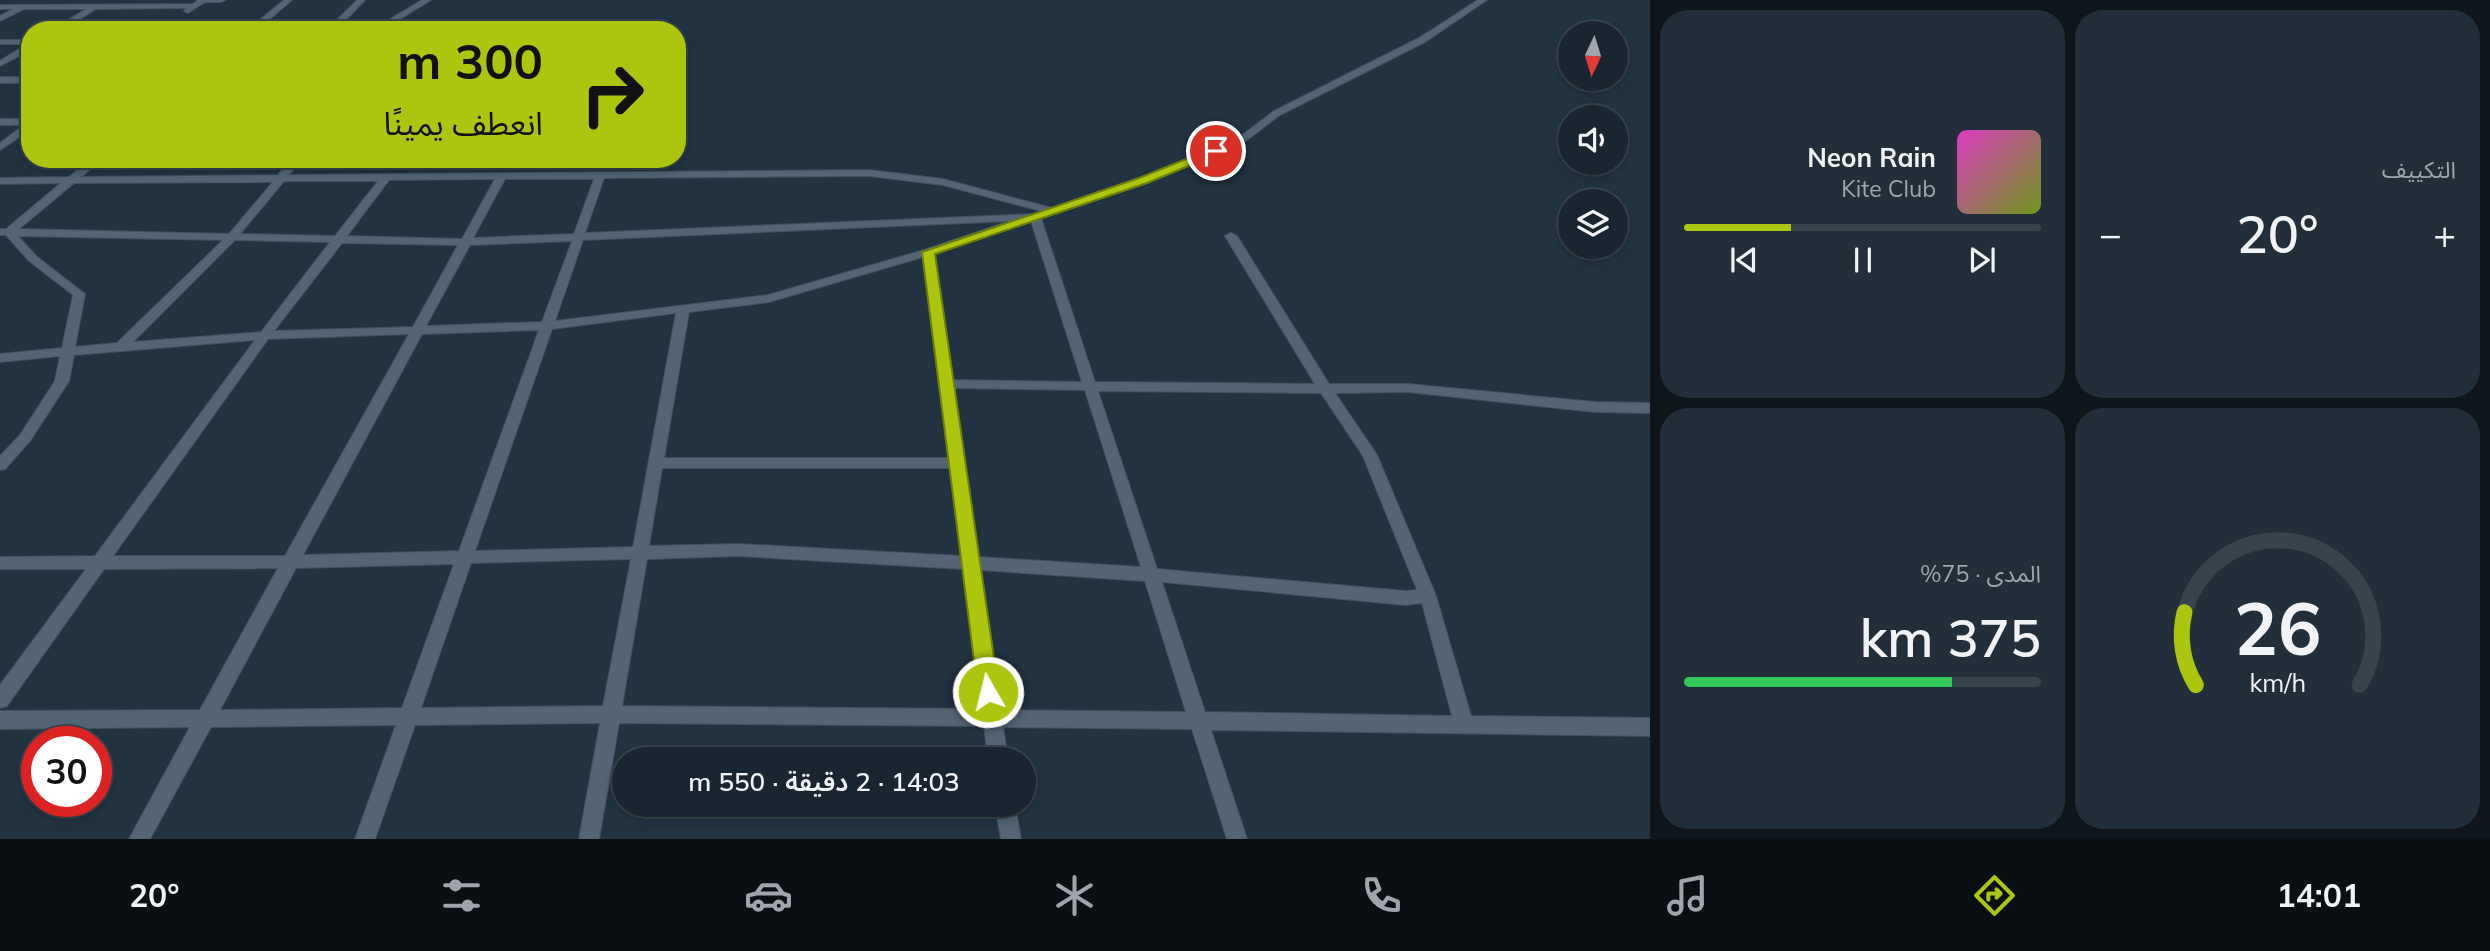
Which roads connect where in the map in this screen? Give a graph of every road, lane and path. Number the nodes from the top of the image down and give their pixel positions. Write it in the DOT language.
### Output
graph roads {
  1 [pos="34,0"];
  2 [pos="105,0"];
  3 [pos="203,0"];
  4 [pos="221,0"];
  5 [pos="288,0"];
  6 [pos="361,0"];
  7 [pos="426,0"];
  8 [pos="1483,0"];
  9 [pos="194,6"];
  10 [pos="0,7"];
  11 [pos="23,7"];
  12 [pos="94,7"];
  13 [pos="184,13"];
  14 [pos="0,19"];
  15 [pos="71,21"];
  16 [pos="264,21"];
  17 [pos="340,21"];
  18 [pos="391,21"];
  19 [pos="0,42"];
  20 [pos="21,43"];
  21 [pos="21,50"];
  22 [pos="0,64"];
  23 [pos="0,80"];
  24 [pos="21,80"];
  25 [pos="0,122"];
  26 [pos="21,123"];
  27 [pos="21,131"];
  28 [pos="18,134"];
  29 [pos="0,147"];
  30 [pos="86,168"];
  31 [pos="289,168"];
  32 [pos="601,174"];
  33 [pos="387,176"];
  34 [pos="502,176"];
  35 [pos="281,177"];
  36 [pos="72,180"];
  37 [pos="0,181"];
  38 [pos="1052,211"];
  39 [pos="1035,217"];
  40 [pos="5,232"];
  41 [pos="1231,236"];
  42 [pos="232,237"];
  43 [pos="579,238"];
  44 [pos="338,239"];
  45 [pos="466,242"];
  46 [pos="928,252"];
  47 [pos="683,309"];
  48 [pos="547,326"];
  49 [pos="418,330"];
  50 [pos="264,335"];
  51 [pos="119,348"];
  52 [pos="68,353"];
  53 [pos="0,358"];
  54 [pos="946,384"];
  55 [pos="1090,386"];
  56 [pos="1325,389"];
  57 [pos="1650,408"];
  58 [pos="656,463"];
  59 [pos="957,463"];
  60 [pos="0,465"];
  61 [pos="640,553"];
  62 [pos="464,558"];
  63 [pos="291,562"];
  64 [pos="100,563"];
  65 [pos="971,563"];
  66 [pos="0,564"];
  67 [pos="1152,575"];
  68 [pos="1428,596"];
  69 [pos="0,700"];
  70 [pos="611,715"];
  71 [pos="407,717"];
  72 [pos="206,718"];
  73 [pos="992,719"];
  74 [pos="0,720"];
  75 [pos="1199,721"];
  76 [pos="1464,725"];
  77 [pos="1650,727"];
  78 [pos="996,747"];
  79 [pos="1007,817"];
  80 [pos="139,839"];
  81 [pos="365,839"];
  82 [pos="589,839"];
  83 [pos="1011,839"];
  84 [pos="1237,839"];
  1 -- 11 [label="street"];
  2 -- 12 [label="street"];
  3 -- 4 [label="street"];
  3 -- 9 [label="street"];
  5 -- 16 [label="street"];
  6 -- 17 [label="street"];
  7 -- 18 [label="street"];
  8 -- 38 [label="street"];
  9 -- 12 [label="street"];
  9 -- 13 [label="street"];
  10 -- 11 [label="street"];
  11 -- 12 [label="street"];
  11 -- 14 [label="street"];
  12 -- 15 [label="street"];
  19 -- 20 [label="street"];
  21 -- 22 [label="street"];
  23 -- 24 [label="street"];
  25 -- 26 [label="street"];
  27 -- 28 [label="street"];
  28 -- 29 [label="street"];
  30 -- 36 [label="street"];
  31 -- 35 [label="street"];
  32 -- 34 [label="street"];
  32 -- 38 [label="street"];
  32 -- 43 [label="street"];
  33 -- 34 [label="street"];
  33 -- 35 [label="street"];
  33 -- 44 [label="street"];
  34 -- 45 [label="street"];
  35 -- 36 [label="street"];
  35 -- 42 [label="street"];
  36 -- 37 [label="street"];
  36 -- 40 [label="street"];
  38 -- 39 [label="street"];
  39 -- 43 [label="street"];
  39 -- 46 [label="street"];
  39 -- 55 [label="street"];
  40 -- 42 [label="street"];
  40 -- 52 [label="street"];
  41 -- 56 [label="street"];
  42 -- 44 [label="street"];
  42 -- 51 [label="street"];
  43 -- 45 [label="street"];
  43 -- 48 [label="street"];
  44 -- 45 [label="street"];
  44 -- 50 [label="street"];
  45 -- 49 [label="street"];
  46 -- 47 [label="street"];
  46 -- 54 [label="street"];
  47 -- 48 [label="street"];
  47 -- 58 [label="street"];
  48 -- 49 [label="street"];
  48 -- 62 [label="street"];
  49 -- 50 [label="street"];
  49 -- 63 [label="street"];
  50 -- 51 [label="street"];
  50 -- 64 [label="street"];
  51 -- 52 [label="street"];
  52 -- 53 [label="street"];
  52 -- 60 [label="street"];
  54 -- 55 [label="street"];
  54 -- 59 [label="street"];
  55 -- 56 [label="street"];
  55 -- 67 [label="street"];
  56 -- 57 [label="street"];
  56 -- 68 [label="street"];
  58 -- 59 [label="street"];
  58 -- 61 [label="street"];
  59 -- 65 [label="street"];
  61 -- 62 [label="street"];
  61 -- 65 [label="street"];
  61 -- 70 [label="street"];
  62 -- 63 [label="street"];
  62 -- 71 [label="street"];
  63 -- 64 [label="street"];
  63 -- 72 [label="street"];
  64 -- 66 [label="street"];
  64 -- 69 [label="street"];
  65 -- 67 [label="street"];
  65 -- 73 [label="street"];
  67 -- 68 [label="street"];
  67 -- 75 [label="street"];
  68 -- 76 [label="street"];
  70 -- 71 [label="street"];
  70 -- 73 [label="street"];
  70 -- 82 [label="street"];
  71 -- 72 [label="street"];
  71 -- 81 [label="street"];
  72 -- 74 [label="street"];
  72 -- 80 [label="street"];
  73 -- 75 [label="street"];
  73 -- 78 [label="street"];
  75 -- 76 [label="street"];
  75 -- 84 [label="street"];
  76 -- 77 [label="street"];
  79 -- 83 [label="street"];
}
